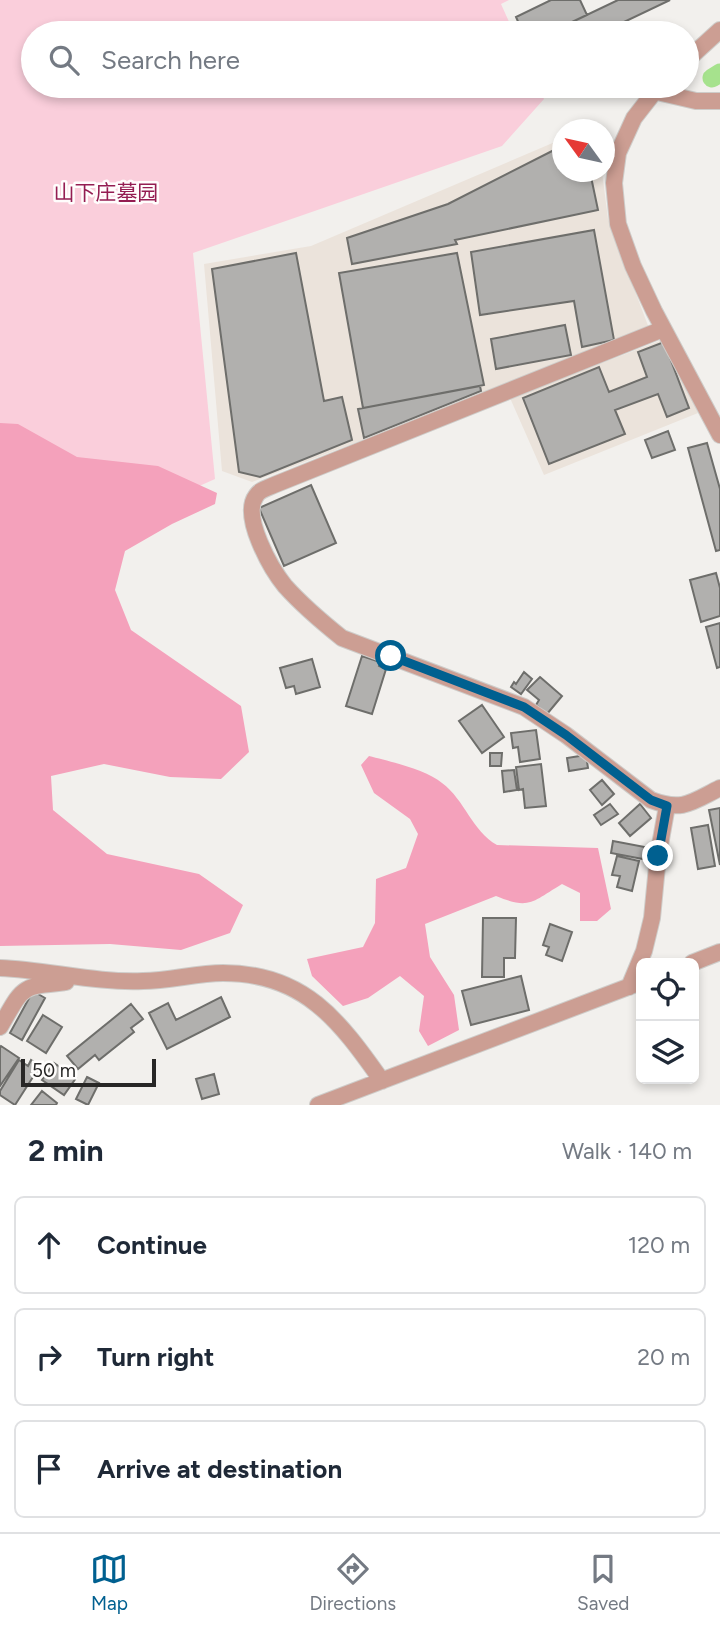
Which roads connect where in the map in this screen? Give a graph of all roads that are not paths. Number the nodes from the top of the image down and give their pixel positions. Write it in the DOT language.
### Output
graph roads {
  1 [pos="720,30"];
  2 [pos="699,49"];
  3 [pos="649,98"];
  4 [pos="687,98"];
  5 [pos="720,101"];
  6 [pos="663,329"];
  7 [pos="720,435"];
  8 [pos="720,788"];
  9 [pos="667,806"];
  10 [pos="720,953"];
  11 [pos="699,960"];
  12 [pos="0,968"];
  13 [pos="100,979"];
  14 [pos="635,985"];
  15 [pos="0,1027"];
  16 [pos="382,1081"];
  17 [pos="318,1105"];
  1 -- 2 [label="street"];
  3 -- 6 [label="street"];
  4 -- 5 [label="street"];
  6 -- 7 [label="street"];
  6 -- 9 [label="street"];
  8 -- 9 [label="street"];
  9 -- 14 [label="street"];
  10 -- 11 [label="street"];
  12 -- 13 [label="street"];
  13 -- 15 [label="street"];
  13 -- 16 [label="street"];
  14 -- 16 [label="street"];
  16 -- 17 [label="street"];
}
